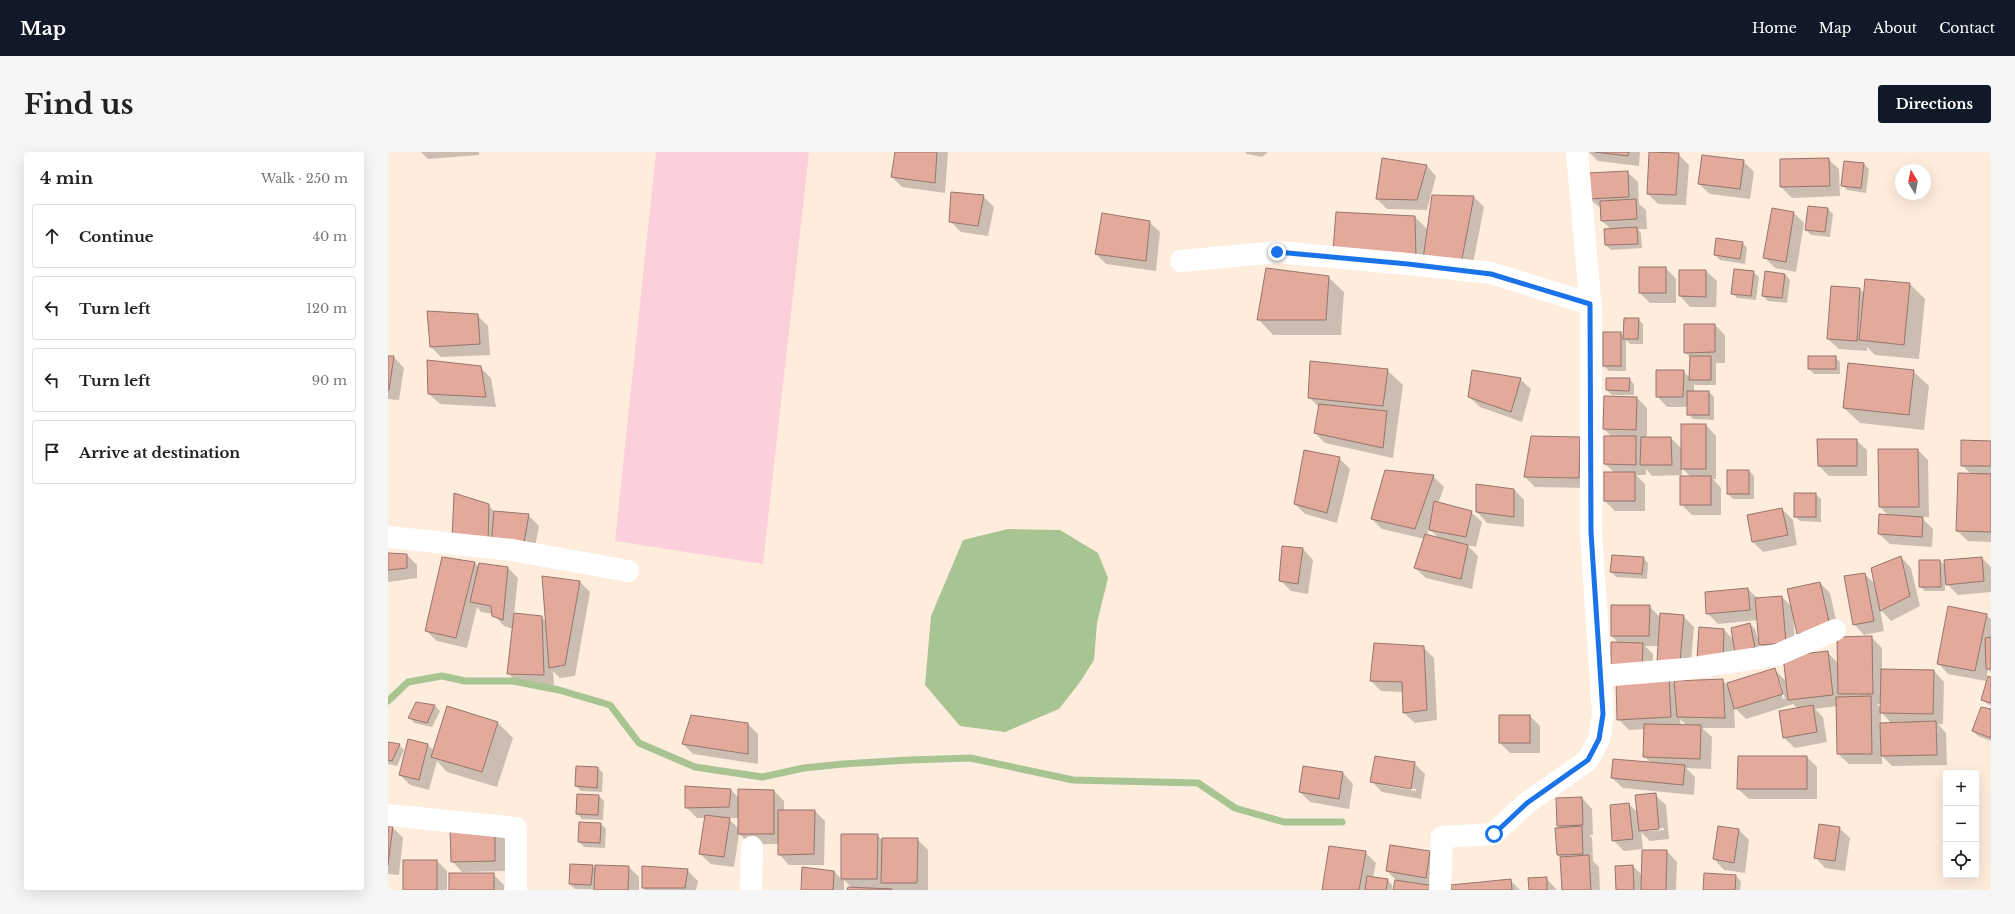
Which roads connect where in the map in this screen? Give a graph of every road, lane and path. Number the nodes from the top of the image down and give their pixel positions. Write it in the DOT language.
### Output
graph roads {
  1 [pos="1577,152"];
  2 [pos="1181,261"];
  3 [pos="1590,304"];
  4 [pos="388,537"];
  5 [pos="628,571"];
  6 [pos="1835,630"];
  7 [pos="1600,676"];
  8 [pos="388,816"];
  9 [pos="752,847"];
  10 [pos="516,890"];
  11 [pos="751,890"];
  12 [pos="1440,890"];
  1 -- 3 [label="street"];
  2 -- 3 [label="street"];
  3 -- 7 [label="street"];
  4 -- 5 [label="street"];
  6 -- 7 [label="street"];
  7 -- 12 [label="street"];
  8 -- 10 [label="street"];
  9 -- 11 [label="street"];
}
